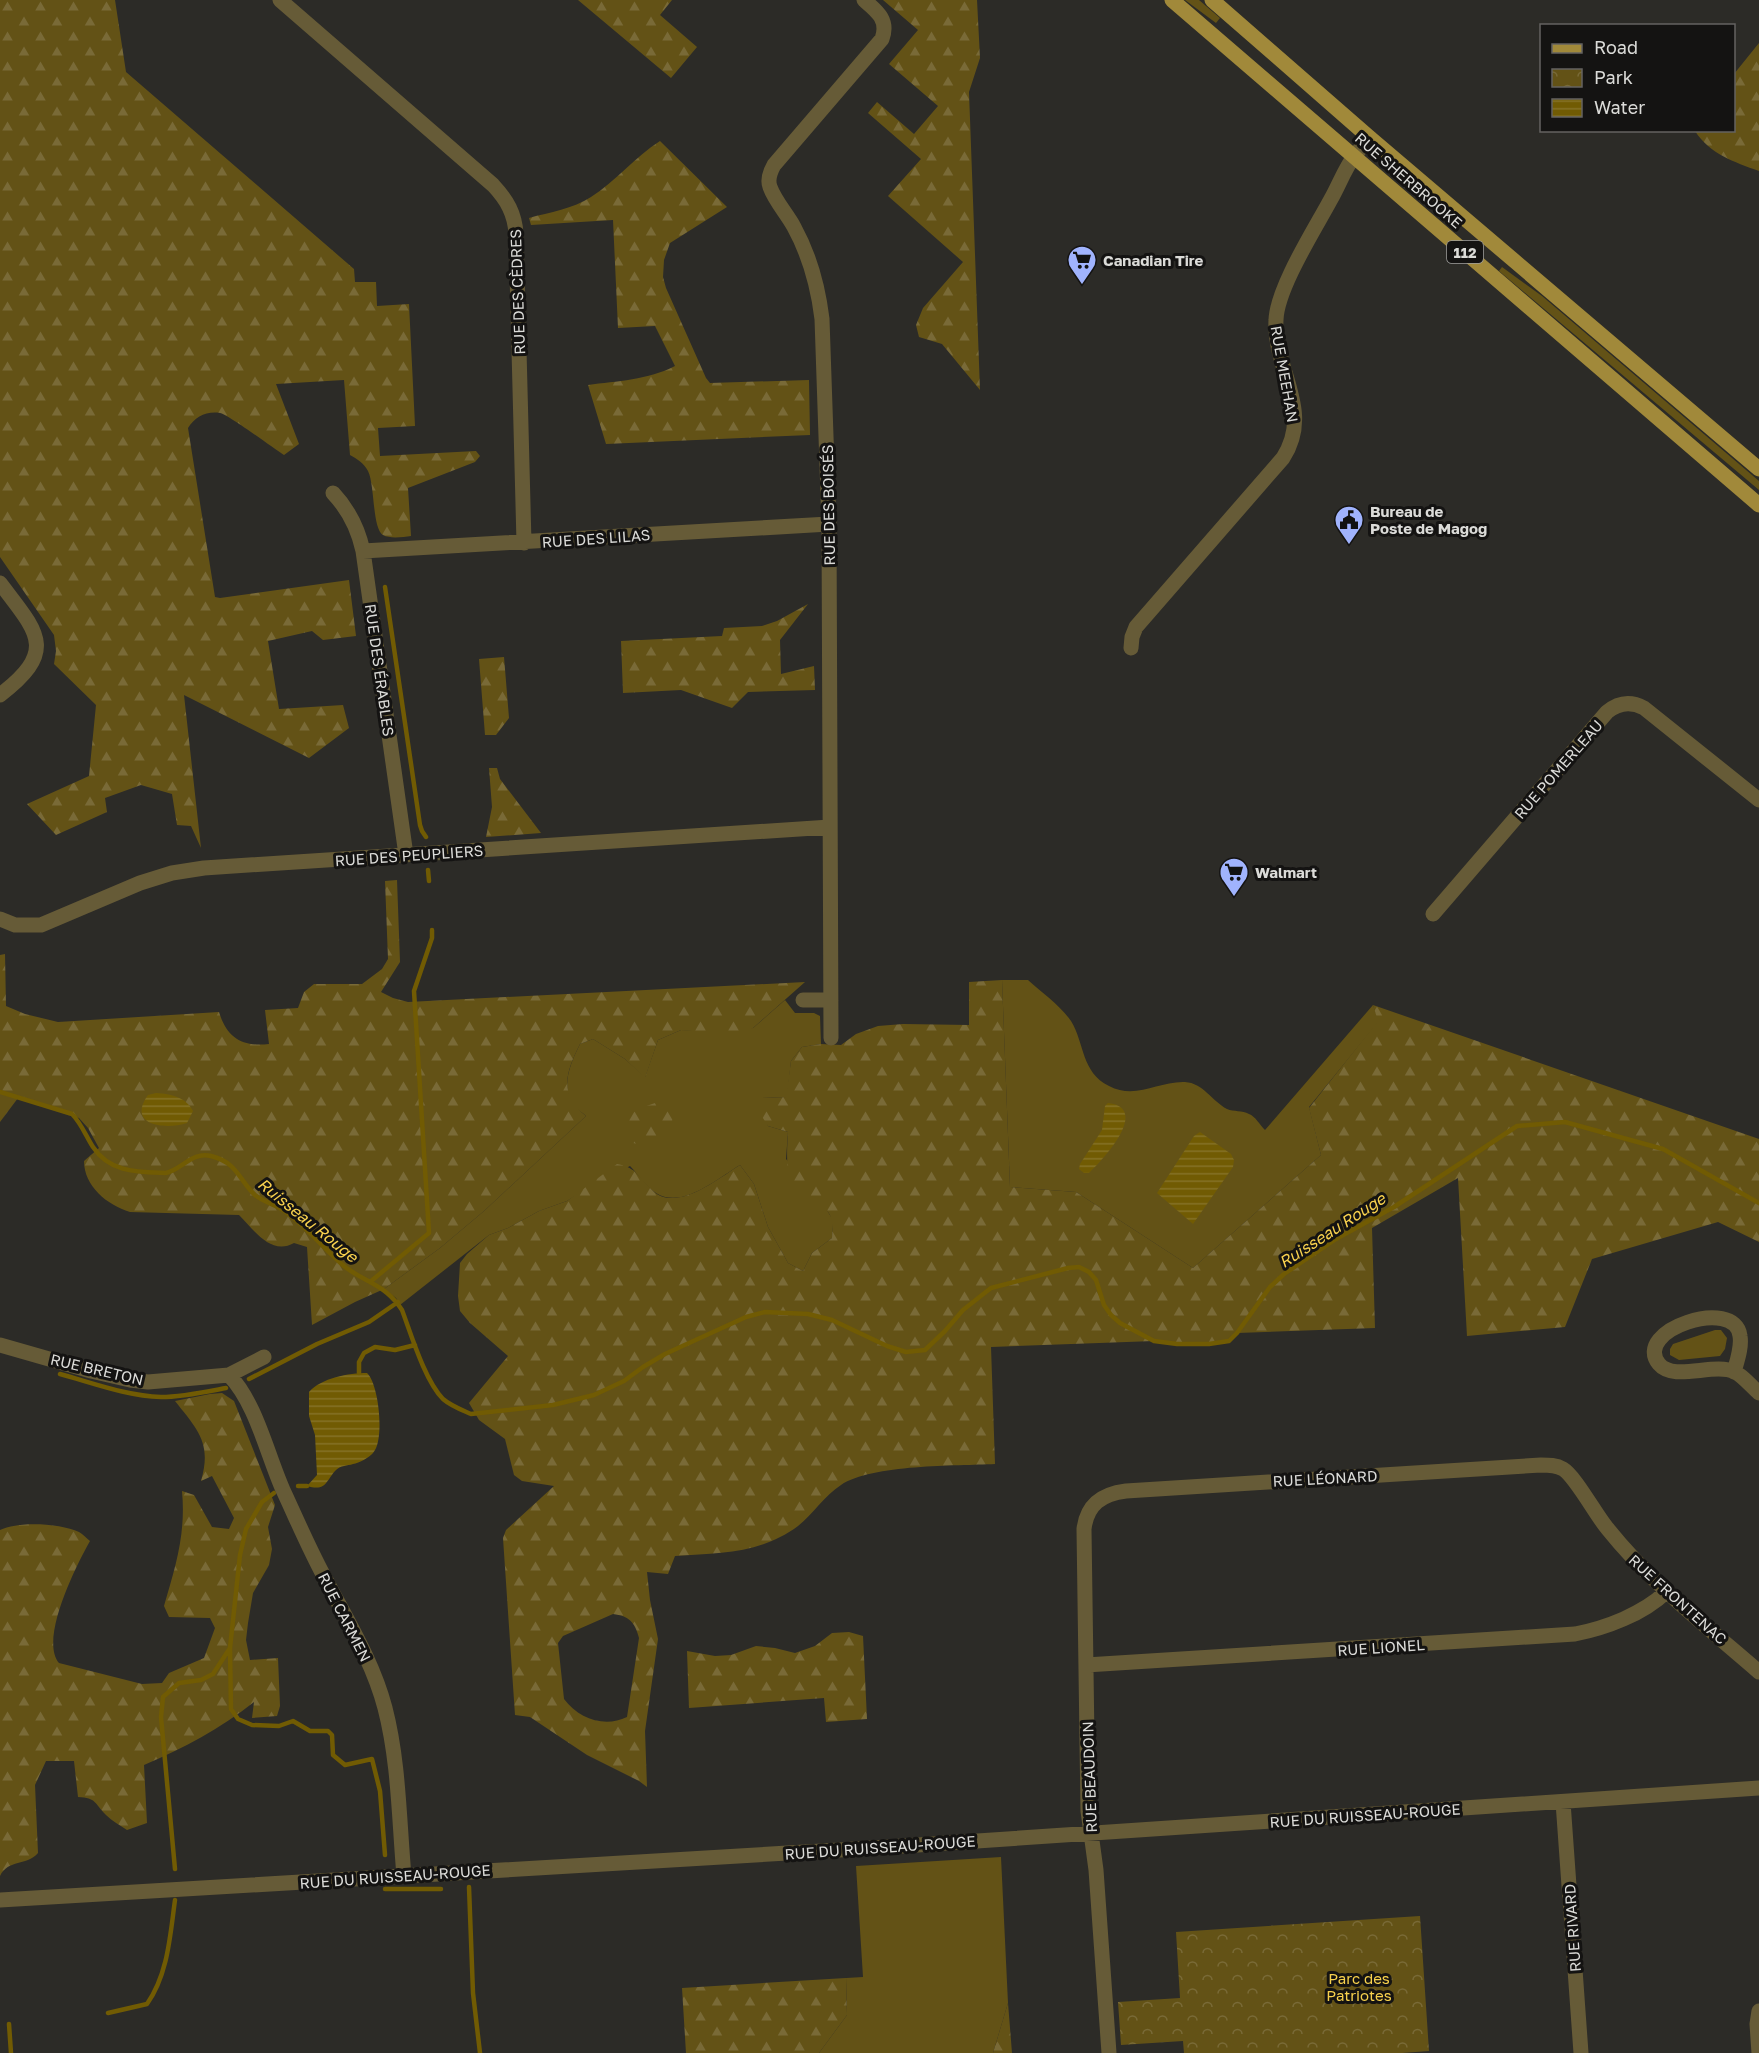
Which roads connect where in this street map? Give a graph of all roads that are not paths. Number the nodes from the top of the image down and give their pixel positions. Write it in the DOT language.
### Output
graph roads {
  1 [pos="280,0"];
  2 [pos="864,0"];
  3 [pos="1172,0"];
  4 [pos="1212,0"];
  5 [pos="1370,138"];
  6 [pos="1354,156"];
  7 [pos="1759,469"];
  8 [pos="333,493"];
  9 [pos="1759,505"];
  10 [pos="829,524"];
  11 [pos="524,543"];
  12 [pos="363,551"];
  13 [pos="0,583"];
  14 [pos="1131,648"];
  15 [pos="0,695"];
  16 [pos="1759,800"];
  17 [pos="830,827"];
  18 [pos="406,855"];
  19 [pos="1433,914"];
  20 [pos="0,919"];
  21 [pos="803,1000"];
  22 [pos="831,1000"];
  23 [pos="831,1038"];
  24 [pos="0,1345"];
  25 [pos="264,1358"];
  26 [pos="1734,1372"];
  27 [pos="229,1375"];
  28 [pos="1759,1393"];
  29 [pos="1558,1466"];
  30 [pos="1095,1503"];
  31 [pos="1666,1592"];
  32 [pos="1086,1665"];
  33 [pos="1759,1672"];
  34 [pos="1759,1788"];
  35 [pos="1563,1802"];
  36 [pos="1090,1834"];
  37 [pos="404,1876"];
  38 [pos="0,1900"];
  39 [pos="1759,2011"];
  40 [pos="1109,2053"];
  41 [pos="1581,2053"];
  42 [pos="1759,2053"];
  1 -- 11 [label="street, RUE DES CÈDRES"];
  2 -- 10 [label="street, RUE DES BOISÉS"];
  3 -- 6 [label="main road, RUE SHERBROOKE / 112"];
  4 -- 5 [label="main road, RUE SHERBROOKE / 112"];
  5 -- 6 [label="street, RUE MEEHAN"];
  5 -- 7 [label="main road, RUE SHERBROOKE / 112"];
  6 -- 9 [label="main road, RUE SHERBROOKE / 112"];
  6 -- 14 [label="street, RUE MEEHAN"];
  8 -- 12 [label="street, RUE DES ÉRABLES"];
  10 -- 11 [label="street, RUE DES LILAS"];
  10 -- 17 [label="street, RUE DES BOISÉS"];
  11 -- 12 [label="street, RUE DES LILAS"];
  12 -- 18 [label="street, RUE DES ÉRABLES"];
  13 -- 15 [label="street"];
  16 -- 19 [label="street, RUE POMERLEAU"];
  17 -- 18 [label="street, RUE DES PEUPLIERS"];
  17 -- 22 [label="street, RUE DES BOISÉS"];
  18 -- 20 [label="street, RUE DES PEUPLIERS"];
  21 -- 22 [label="street"];
  22 -- 23 [label="street, RUE DES BOISÉS"];
  24 -- 27 [label="street, RUE BRETON"];
  25 -- 27 [label="street, RUE BRETON"];
  26 -- 26 [label="street"];
  26 -- 28 [label="street"];
  27 -- 37 [label="street, RUE CARMEN"];
  29 -- 30 [label="street, RUE LÉONARD"];
  29 -- 31 [label="street, RUE FRONTENAC"];
  30 -- 32 [label="street, RUE BEAUDOIN"];
  31 -- 32 [label="street, RUE LIONEL"];
  31 -- 33 [label="street, RUE FRONTENAC"];
  32 -- 36 [label="street, RUE BEAUDOIN"];
  34 -- 35 [label="street, RUE DU RUISSEAU-ROUGE"];
  35 -- 36 [label="street, RUE DU RUISSEAU-ROUGE"];
  35 -- 41 [label="street, RUE RIVARD"];
  36 -- 37 [label="street, RUE DU RUISSEAU-ROUGE"];
  36 -- 40 [label="street, RUE BEAUDOIN"];
  37 -- 38 [label="street, RUE DU RUISSEAU-ROUGE"];
  39 -- 42 [label="street"];
}
